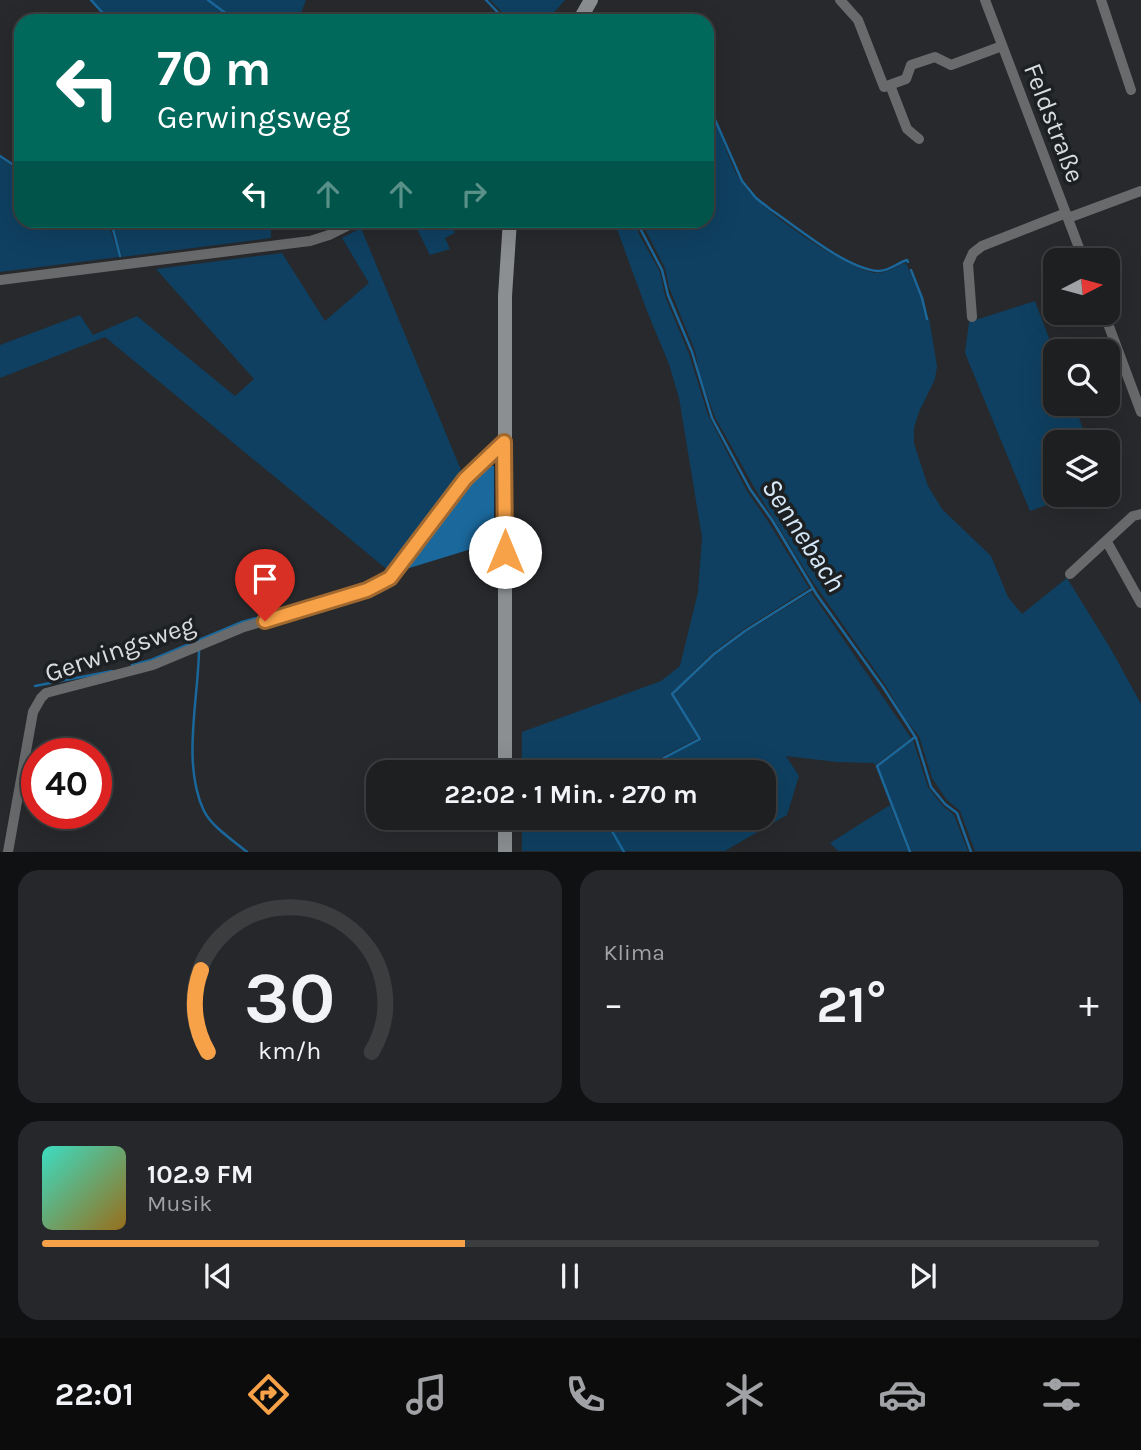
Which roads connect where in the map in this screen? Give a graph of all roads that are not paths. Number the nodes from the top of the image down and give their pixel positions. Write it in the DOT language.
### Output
graph roads {
  1 [pos="840,0"];
  2 [pos="985,0"];
  3 [pos="1101,0"];
  4 [pos="1002,46"];
  5 [pos="890,85"];
  6 [pos="1131,90"];
  7 [pos="919,139"];
  8 [pos="1141,191"];
  9 [pos="1067,215"];
  10 [pos="344,228"];
  11 [pos="509,228"];
  12 [pos="1079,248"];
  13 [pos="0,280"];
  14 [pos="972,317"];
  15 [pos="1109,326"];
  16 [pos="1141,412"];
  17 [pos="504,442"];
  18 [pos="1141,514"];
  19 [pos="1107,542"];
  20 [pos="1070,574"];
  21 [pos="1141,603"];
  22 [pos="505,760"];
  23 [pos="505,830"];
  24 [pos="8,852"];
  25 [pos="505,852"];
  1 -- 5 [label="street"];
  2 -- 4 [label="street, Feldstraße"];
  3 -- 6 [label="street"];
  4 -- 5 [label="street"];
  4 -- 9 [label="street, Feldstraße"];
  5 -- 7 [label="street"];
  8 -- 9 [label="street"];
  9 -- 12 [label="street, Feldstraße"];
  9 -- 14 [label="street"];
  10 -- 13 [label="street"];
  11 -- 17 [label="street"];
  15 -- 16 [label="street"];
  17 -- 22 [label="street"];
  17 -- 24 [label="street, Gerwingsweg"];
  18 -- 19 [label="street"];
  19 -- 20 [label="street"];
  19 -- 21 [label="street"];
  23 -- 25 [label="street"];
}
